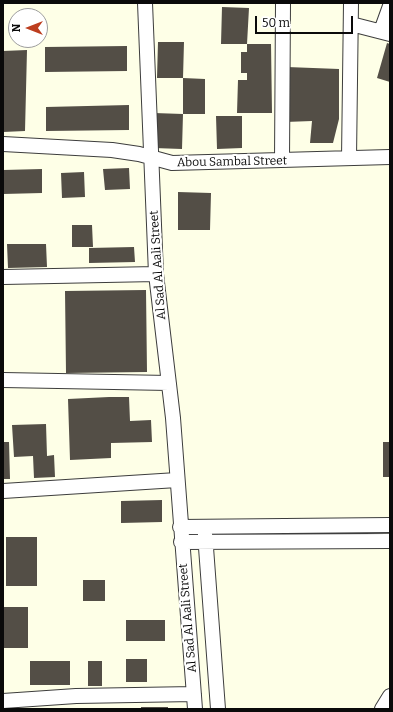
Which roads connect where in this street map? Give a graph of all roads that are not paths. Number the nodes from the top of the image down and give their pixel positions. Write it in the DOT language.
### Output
graph roads {
  1 [pos="145,3"];
  2 [pos="283,3"];
  3 [pos="351,3"];
  4 [pos="390,6"];
  5 [pos="350,24"];
  6 [pos="386,33"];
  7 [pos="3,144"];
  8 [pos="390,157"];
  9 [pos="349,158"];
  10 [pos="151,159"];
  11 [pos="282,160"];
  12 [pos="156,274"];
  13 [pos="3,278"];
  14 [pos="3,380"];
  15 [pos="169,383"];
  16 [pos="177,480"];
  17 [pos="3,491"];
  18 [pos="390,525"];
  19 [pos="180,527"];
  20 [pos="205,527"];
  21 [pos="390,541"];
  22 [pos="181,542"];
  23 [pos="206,542"];
  24 [pos="194,694"];
  25 [pos="390,696"];
  26 [pos="3,701"];
  27 [pos="195,709"];
  28 [pos="218,709"];
  29 [pos="382,709"];
  1 -- 10 [label="street, Al Sad Al Aali Street"];
  2 -- 11 [label="street"];
  3 -- 5 [label="street"];
  4 -- 6 [label="street"];
  5 -- 6 [label="street"];
  5 -- 9 [label="street"];
  7 -- 10 [label="street, Abou Sambal Street"];
  8 -- 9 [label="street, Abou Sambal Street"];
  9 -- 11 [label="street, Abou Sambal Street"];
  10 -- 11 [label="street, Abou Sambal Street"];
  10 -- 12 [label="street, Al Sad Al Aali Street"];
  12 -- 13 [label="street"];
  12 -- 15 [label="street, Al Sad Al Aali Street"];
  14 -- 15 [label="street"];
  15 -- 16 [label="street, Al Sad Al Aali Street"];
  16 -- 17 [label="street"];
  16 -- 19 [label="street, Al Sad Al Aali Street"];
  18 -- 20 [label="street"];
  19 -- 20 [label="street"];
  19 -- 22 [label="street, Al Sad Al Aali Street"];
  20 -- 23 [label="street"];
  21 -- 23 [label="street"];
  22 -- 23 [label="street"];
  22 -- 24 [label="street, Al Sad Al Aali Street"];
  23 -- 28 [label="street"];
  24 -- 26 [label="street"];
  24 -- 27 [label="street, Al Sad Al Aali Street"];
  25 -- 29 [label="street"];
}
